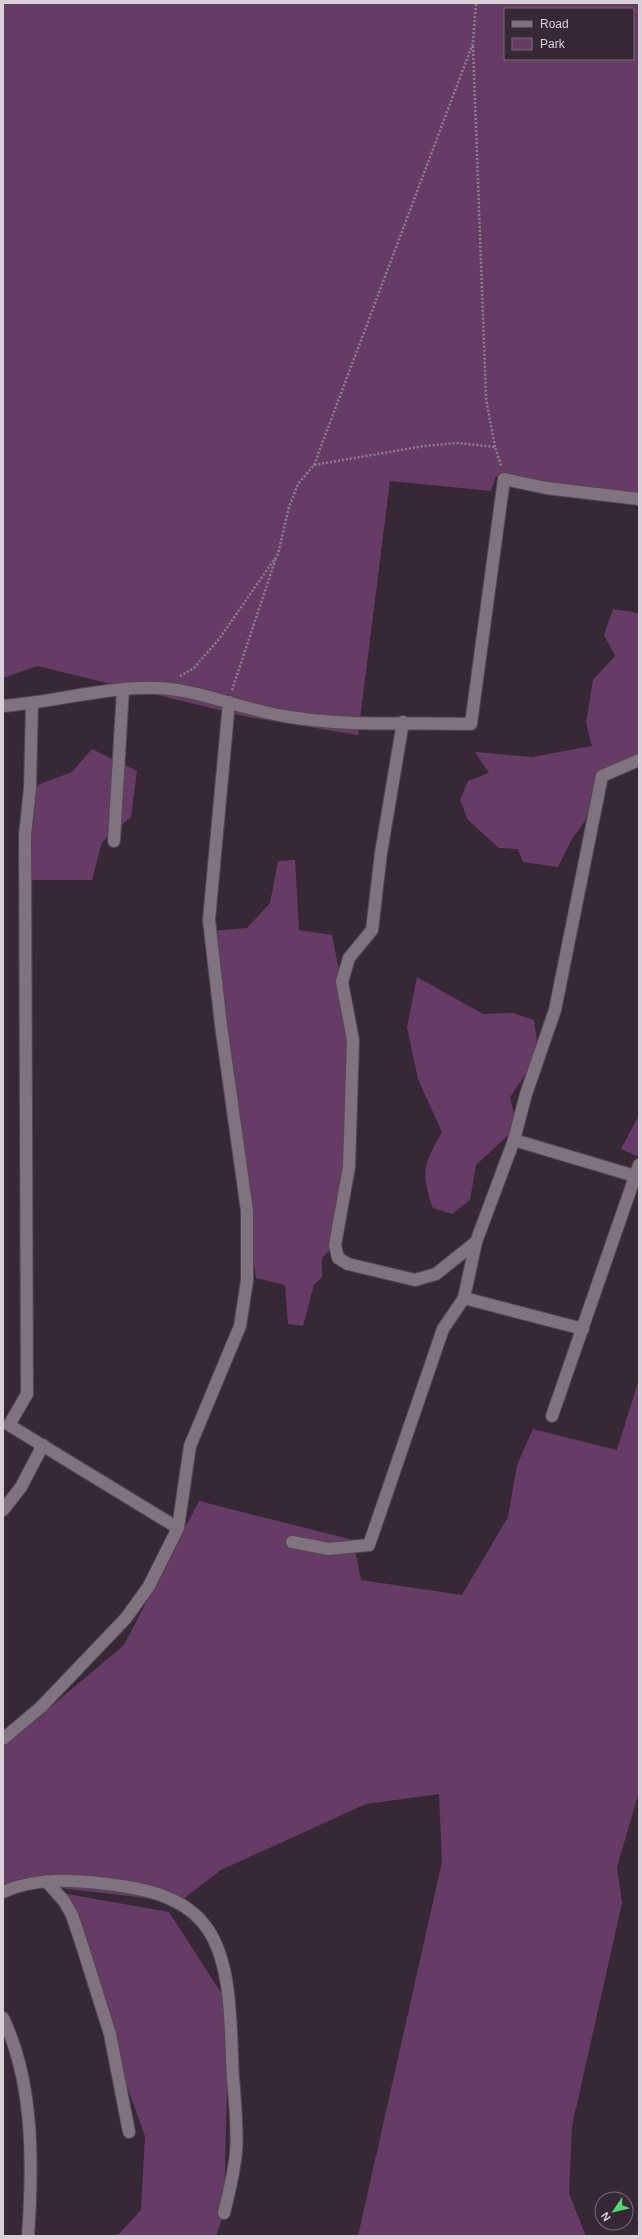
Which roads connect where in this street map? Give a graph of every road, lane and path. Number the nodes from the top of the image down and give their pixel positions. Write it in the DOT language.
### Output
graph roads {
  1 [pos="476,3"];
  2 [pos="473,43"];
  3 [pos="495,447"];
  4 [pos="314,465"];
  5 [pos="504,479"];
  6 [pos="639,499"];
  7 [pos="278,554"];
  8 [pos="159,688"];
  9 [pos="123,689"];
  10 [pos="229,702"];
  11 [pos="32,704"];
  12 [pos="3,706"];
  13 [pos="402,722"];
  14 [pos="639,760"];
  15 [pos="114,840"];
  16 [pos="514,1140"];
  17 [pos="637,1170"];
  18 [pos="476,1242"];
  19 [pos="464,1298"];
  20 [pos="583,1329"];
  21 [pos="552,1416"];
  22 [pos="6,1424"];
  23 [pos="43,1445"];
  24 [pos="3,1510"];
  25 [pos="178,1528"];
  26 [pos="292,1542"];
  27 [pos="3,1739"];
  28 [pos="46,1881"];
  29 [pos="3,1892"];
  30 [pos="3,2018"];
  31 [pos="129,2132"];
  32 [pos="224,2212"];
  33 [pos="28,2236"];
  1 -- 2 [label="path"];
  2 -- 3 [label="path"];
  2 -- 4 [label="path"];
  3 -- 4 [label="path"];
  3 -- 5 [label="path"];
  4 -- 7 [label="path"];
  5 -- 6 [label="street"];
  5 -- 13 [label="street"];
  7 -- 8 [label="path"];
  7 -- 10 [label="path"];
  8 -- 9 [label="street"];
  8 -- 10 [label="street"];
  9 -- 11 [label="street"];
  9 -- 15 [label="street"];
  10 -- 13 [label="street"];
  10 -- 25 [label="street"];
  11 -- 12 [label="street"];
  11 -- 22 [label="street"];
  13 -- 18 [label="street"];
  14 -- 16 [label="street"];
  16 -- 17 [label="street"];
  16 -- 18 [label="street"];
  17 -- 20 [label="street"];
  18 -- 19 [label="street"];
  19 -- 20 [label="street"];
  19 -- 26 [label="street"];
  20 -- 21 [label="street"];
  22 -- 23 [label="street"];
  23 -- 24 [label="street"];
  23 -- 25 [label="street"];
  25 -- 27 [label="street"];
  28 -- 29 [label="street"];
  28 -- 31 [label="street"];
  28 -- 32 [label="street"];
  30 -- 33 [label="street"];
}
